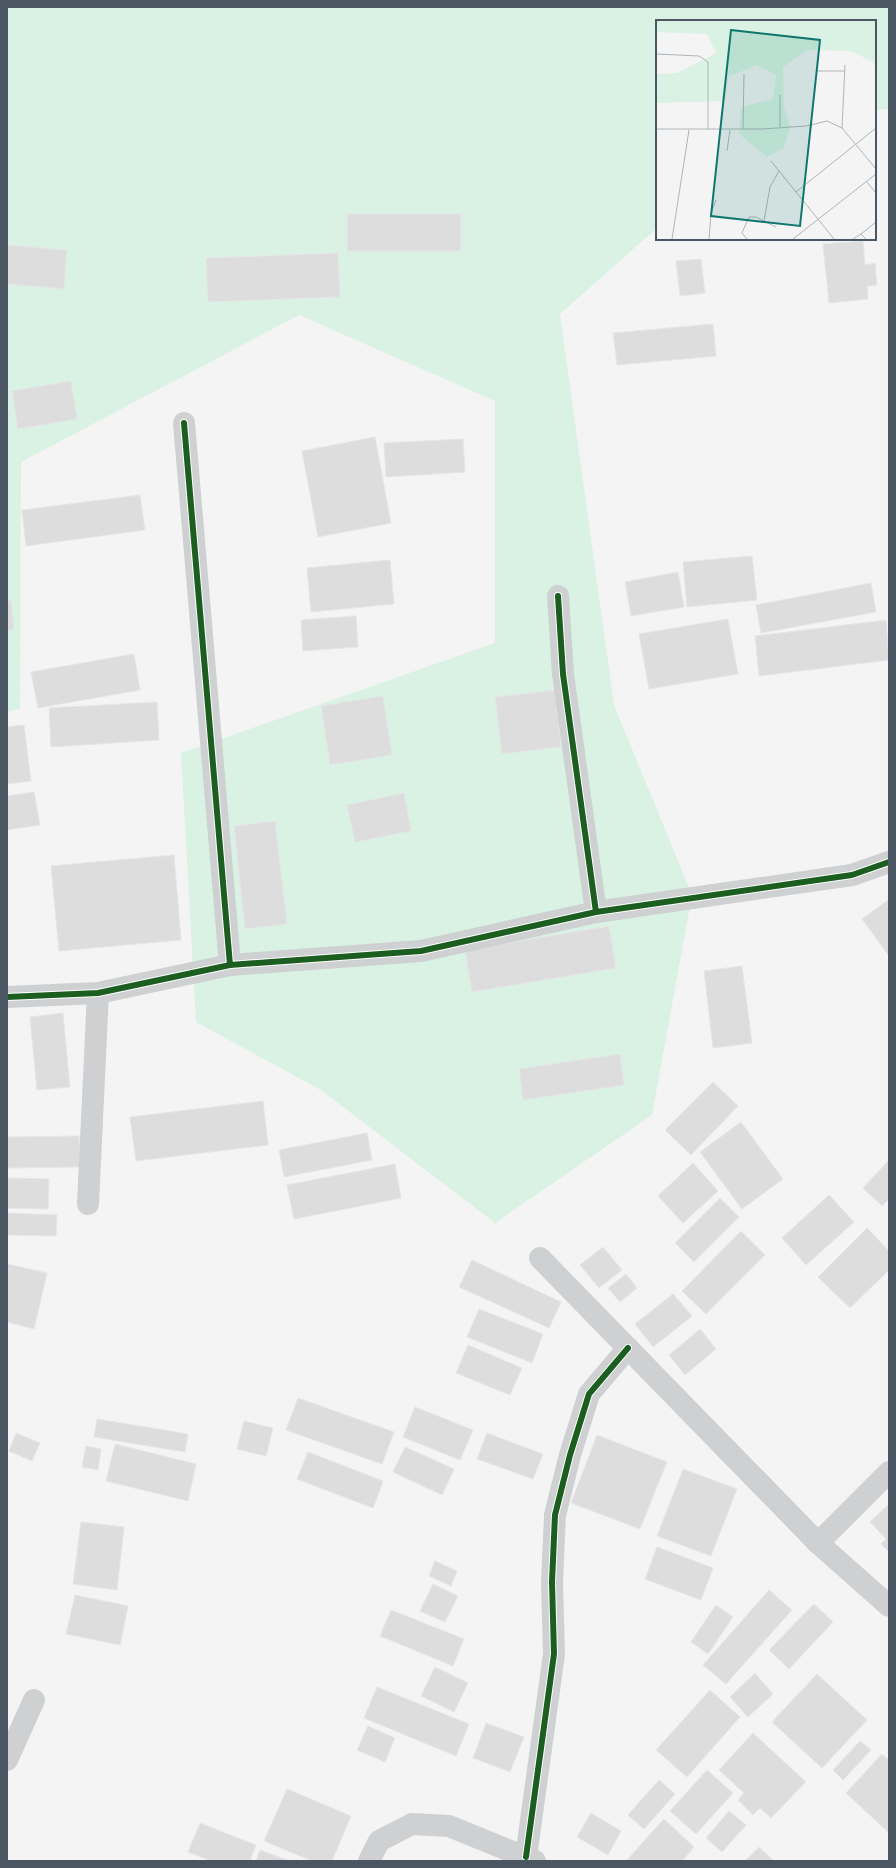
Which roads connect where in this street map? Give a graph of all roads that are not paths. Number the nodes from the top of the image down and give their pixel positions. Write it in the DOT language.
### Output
graph roads {
  1 [pos="184,423"];
  2 [pos="558,596"];
  3 [pos="889,862"];
  4 [pos="596,912"];
  5 [pos="230,965"];
  6 [pos="98,993"];
  7 [pos="7,997"];
  8 [pos="88,1204"];
  9 [pos="540,1258"];
  10 [pos="628,1348"];
  11 [pos="889,1472"];
  12 [pos="818,1543"];
  13 [pos="889,1606"];
  14 [pos="34,1700"];
  15 [pos="7,1760"];
  16 [pos="531,1859"];
  17 [pos="369,1861"];
  1 -- 5 [label="street"];
  2 -- 4 [label="street"];
  3 -- 4 [label="street"];
  4 -- 5 [label="street"];
  5 -- 6 [label="street"];
  6 -- 7 [label="street"];
  6 -- 8 [label="street"];
  9 -- 10 [label="street"];
  10 -- 12 [label="street"];
  10 -- 16 [label="street"];
  11 -- 12 [label="street"];
  12 -- 13 [label="street"];
  14 -- 15 [label="street"];
  16 -- 17 [label="street"];
}
